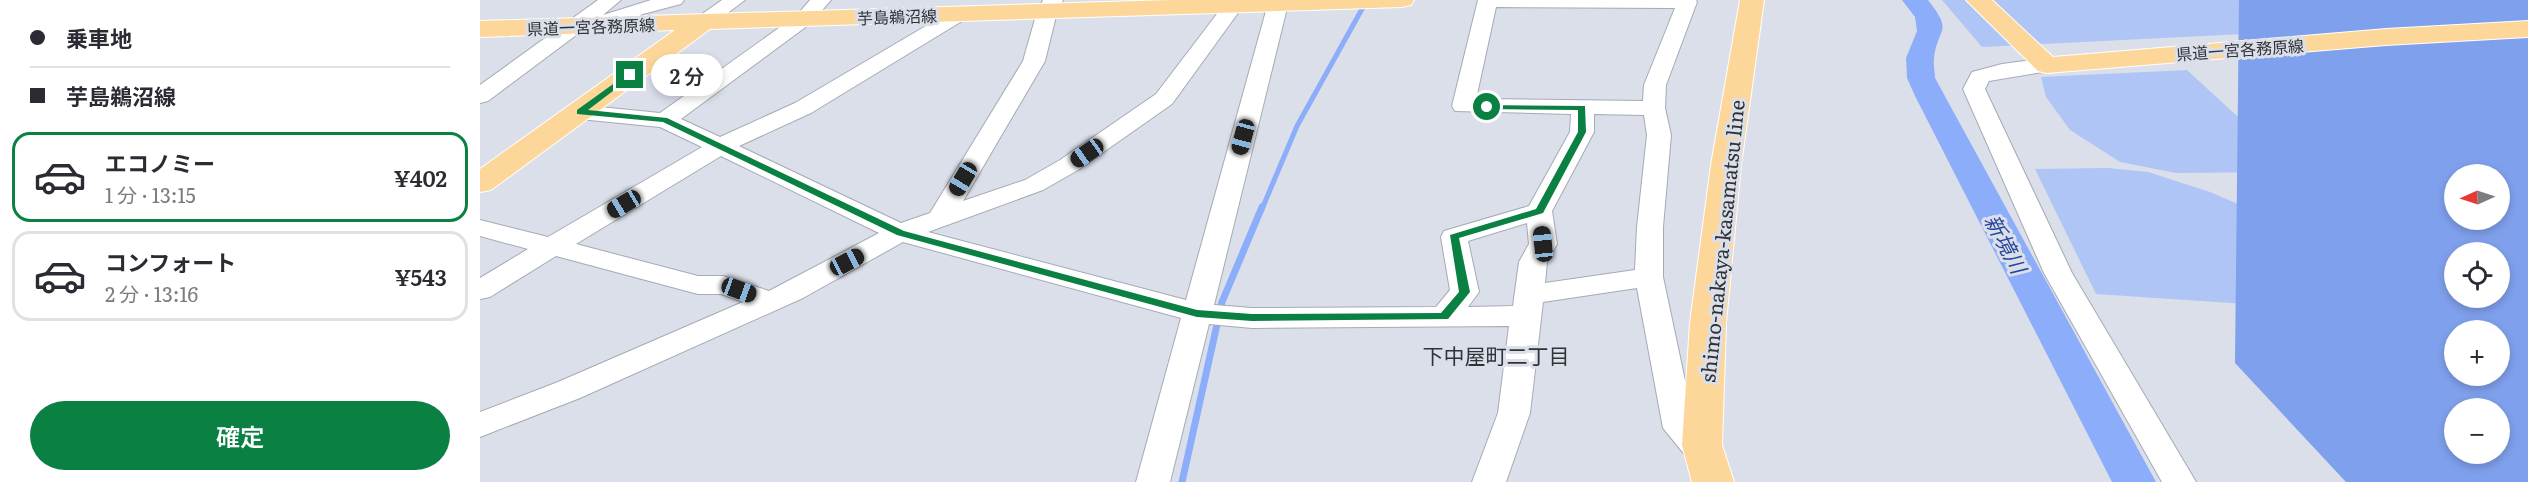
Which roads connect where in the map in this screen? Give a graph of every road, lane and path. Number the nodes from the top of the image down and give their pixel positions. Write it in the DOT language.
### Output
graph roads {
  1 [pos="611,0"];
  2 [pos="674,0"];
  3 [pos="735,0"];
  4 [pos="821,0"];
  5 [pos="1402,0"];
  6 [pos="1752,0"];
  7 [pos="1978,0"];
  8 [pos="1367,1"];
  9 [pos="1487,1"];
  10 [pos="1278,2"];
  11 [pos="1050,6"];
  12 [pos="1233,6"];
  13 [pos="960,15"];
  14 [pos="804,19"];
  15 [pos="702,23"];
  16 [pos="587,25"];
  17 [pos="480,29"];
  18 [pos="2528,29"];
  19 [pos="2048,65"];
  20 [pos="480,96"];
  21 [pos="1582,108"];
  22 [pos="1654,108"];
  23 [pos="580,112"];
  24 [pos="664,120"];
  25 [pos="719,147"];
  26 [pos="480,183"];
  27 [pos="1539,211"];
  28 [pos="940,219"];
  29 [pos="480,228"];
  30 [pos="900,233"];
  31 [pos="553,246"];
  32 [pos="1649,277"];
  33 [pos="480,290"];
  34 [pos="770,301"];
  35 [pos="1528,305"];
  36 [pos="1212,315"];
  37 [pos="1444,316"];
  38 [pos="480,425"];
  39 [pos="1709,469"];
  40 [pos="1153,482"];
  41 [pos="1489,482"];
  42 [pos="2179,482"];
  1 -- 16 [label="street"];
  2 -- 16 [label="street"];
  3 -- 15 [label="street"];
  4 -- 14 [label="street"];
  5 -- 8 [label="main road, 芋島鵜沼線"];
  6 -- 39 [label="main road, shimo-nakaya-kasamatsu line"];
  7 -- 19 [label="main road"];
  8 -- 10 [label="main road, 芋島鵜沼線"];
  9 -- 21 [label="street"];
  9 -- 22 [label="street"];
  10 -- 12 [label="main road, 芋島鵜沼線"];
  10 -- 36 [label="street"];
  11 -- 12 [label="main road, 芋島鵜沼線"];
  11 -- 13 [label="main road, 芋島鵜沼線"];
  11 -- 28 [label="street"];
  12 -- 28 [label="street"];
  13 -- 14 [label="main road, 芋島鵜沼線"];
  13 -- 25 [label="street"];
  14 -- 15 [label="main road, 芋島鵜沼線"];
  14 -- 24 [label="street"];
  15 -- 16 [label="main road, 県道一宮各務原線"];
  15 -- 23 [label="main road"];
  16 -- 17 [label="main road, 県道一宮各務原線"];
  16 -- 20 [label="street"];
  18 -- 19 [label="main road, 県道一宮各務原線"];
  19 -- 42 [label="street"];
  21 -- 22 [label="street"];
  21 -- 27 [label="street"];
  22 -- 32 [label="street"];
  23 -- 24 [label="street"];
  23 -- 26 [label="main road"];
  24 -- 25 [label="street"];
  25 -- 30 [label="street"];
  25 -- 31 [label="street"];
  27 -- 35 [label="street"];
  27 -- 37 [label="street"];
  28 -- 30 [label="street"];
  29 -- 31 [label="street"];
  30 -- 34 [label="street"];
  30 -- 36 [label="street"];
  31 -- 33 [label="street"];
  31 -- 34 [label="street"];
  32 -- 35 [label="street"];
  32 -- 39 [label="street"];
  34 -- 38 [label="street"];
  35 -- 37 [label="street"];
  35 -- 41 [label="street"];
  36 -- 37 [label="street"];
  36 -- 40 [label="street"];
}
